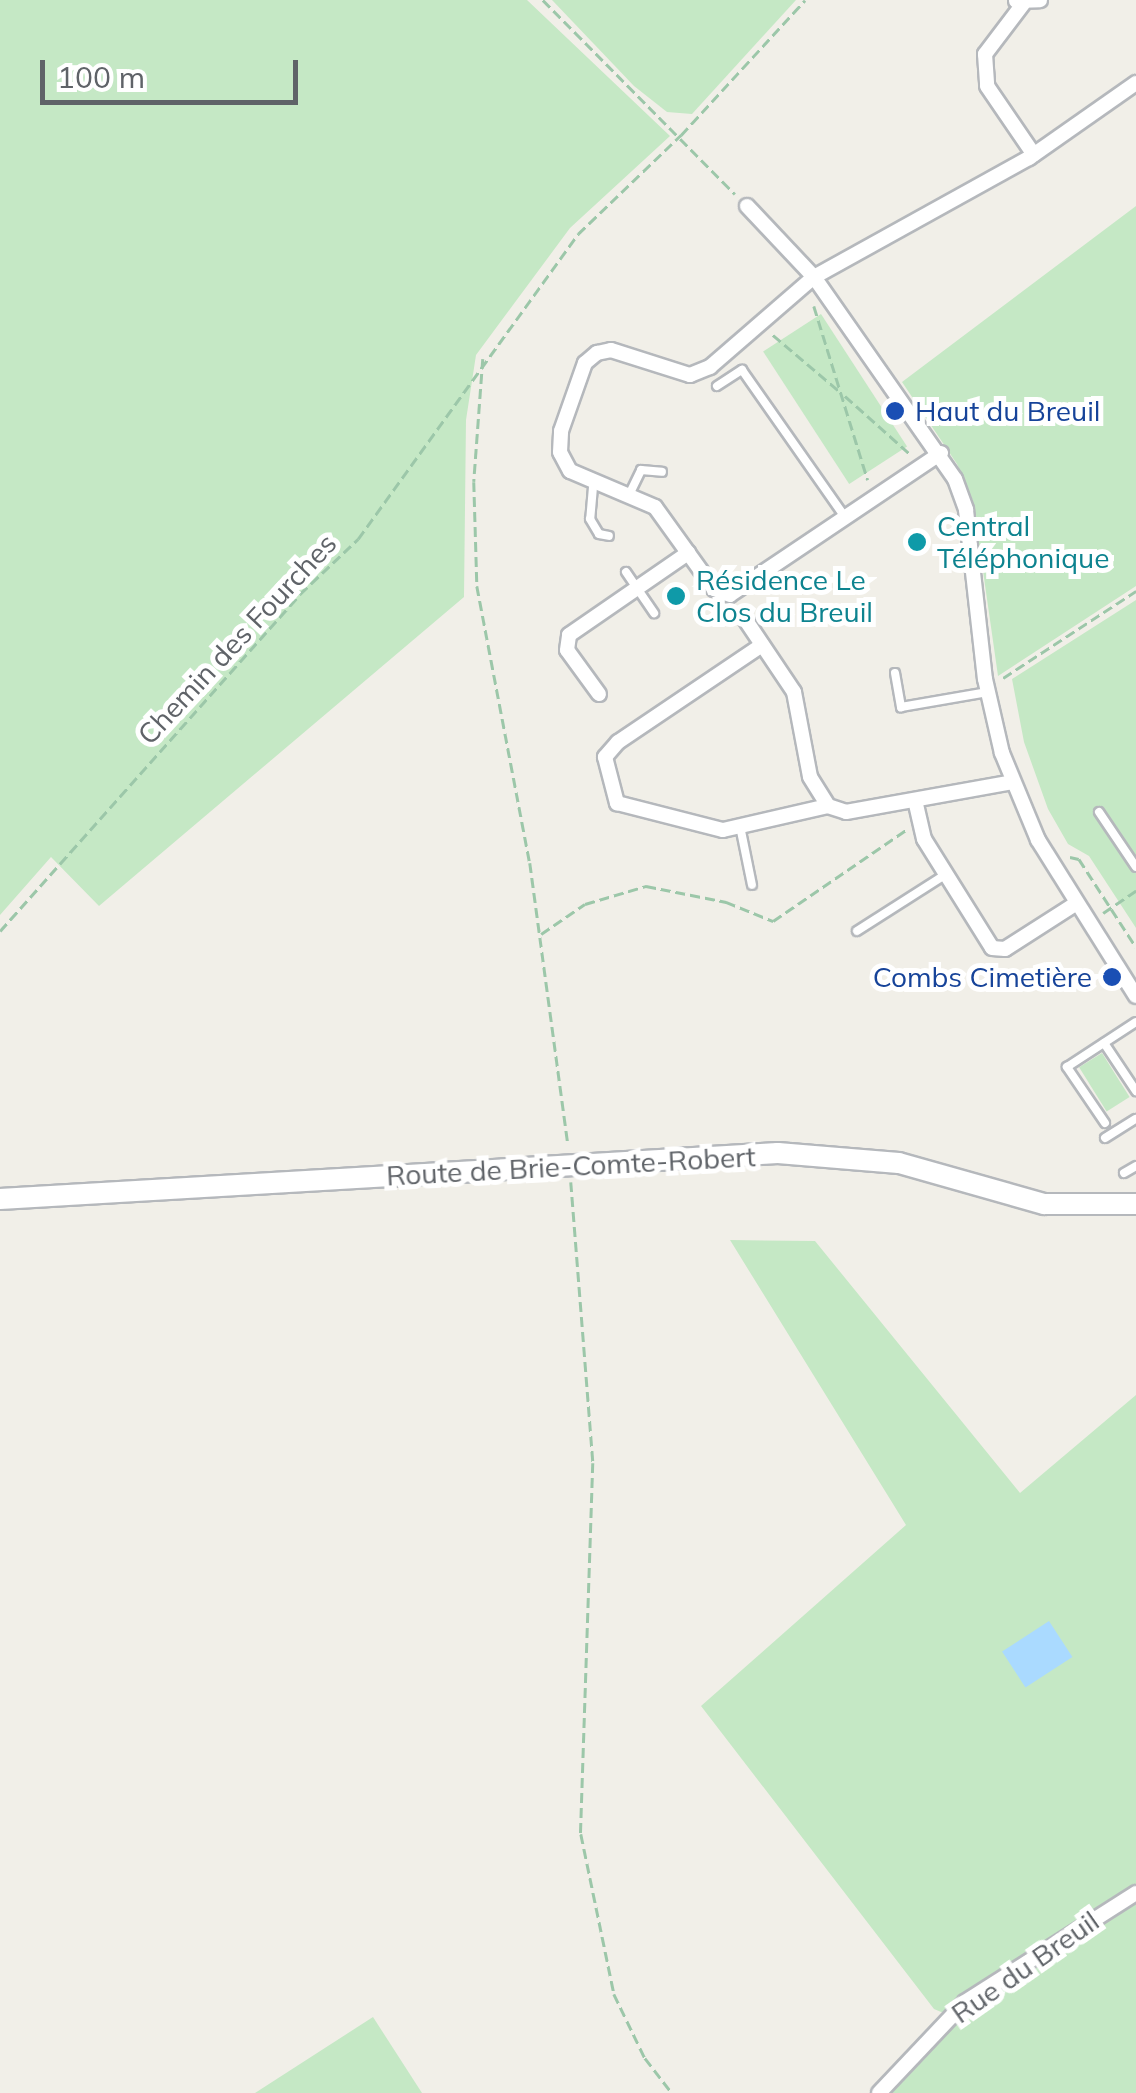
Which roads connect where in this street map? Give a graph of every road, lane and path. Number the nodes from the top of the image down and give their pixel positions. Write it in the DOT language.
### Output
graph roads {
  1 [pos="543,0"];
  2 [pos="805,0"];
  3 [pos="1040,0"];
  4 [pos="1019,2"];
  5 [pos="1136,83"];
  6 [pos="681,135"];
  7 [pos="1034,155"];
  8 [pos="747,206"];
  9 [pos="809,282"];
  10 [pos="763,326"];
  11 [pos="483,359"];
  12 [pos="718,386"];
  13 [pos="842,394"];
  14 [pos="941,454"];
  15 [pos="923,465"];
  16 [pos="662,472"];
  17 [pos="594,486"];
  18 [pos="629,495"];
  19 [pos="873,498"];
  20 [pos="846,517"];
  21 [pos="609,536"];
  22 [pos="688,553"];
  23 [pos="626,572"];
  24 [pos="638,588"];
  25 [pos="1136,592"];
  26 [pos="654,612"];
  27 [pos="745,618"];
  28 [pos="762,645"];
  29 [pos="894,673"];
  30 [pos="986,686"];
  31 [pos="598,694"];
  32 [pos="1012,782"];
  33 [pos="915,800"];
  34 [pos="828,806"];
  35 [pos="1099,812"];
  36 [pos="919,821"];
  37 [pos="740,826"];
  38 [pos="1063,854"];
  39 [pos="1136,867"];
  40 [pos="945,875"];
  41 [pos="752,885"];
  42 [pos="1136,891"];
  43 [pos="1077,903"];
  44 [pos="1111,908"];
  45 [pos="1089,922"];
  46 [pos="0,931"];
  47 [pos="857,931"];
  48 [pos="540,935"];
  49 [pos="1136,947"];
  50 [pos="1136,996"];
  51 [pos="1136,1022"];
  52 [pos="1104,1043"];
  53 [pos="1136,1091"];
  54 [pos="1136,1119"];
  55 [pos="1105,1123"];
  56 [pos="1105,1138"];
  57 [pos="570,1166"];
  58 [pos="1136,1166"];
  59 [pos="1124,1173"];
  60 [pos="0,1198"];
  61 [pos="1136,1204"];
  62 [pos="1136,1893"];
  63 [pos="672,2093"];
  64 [pos="879,2093"];
  1 -- 6 [label="path"];
  2 -- 6 [label="path, Chemin des Fourches"];
  3 -- 4 [label="street"];
  4 -- 7 [label="street"];
  5 -- 7 [label="street"];
  6 -- 8 [label="path"];
  6 -- 11 [label="path, Chemin des Fourches"];
  7 -- 9 [label="street"];
  8 -- 9 [label="street"];
  9 -- 10 [label="street"];
  9 -- 13 [label="path"];
  9 -- 14 [label="street"];
  10 -- 13 [label="path"];
  10 -- 17 [label="street"];
  11 -- 46 [label="path, Chemin des Fourches"];
  11 -- 48 [label="path"];
  12 -- 20 [label="lane"];
  13 -- 15 [label="path"];
  13 -- 19 [label="path"];
  14 -- 15 [label="street"];
  14 -- 30 [label="street"];
  15 -- 19 [label="street"];
  16 -- 18 [label="lane"];
  17 -- 18 [label="street"];
  17 -- 21 [label="lane"];
  18 -- 22 [label="street"];
  19 -- 20 [label="street"];
  20 -- 22 [label="street"];
  22 -- 24 [label="street"];
  23 -- 24 [label="lane"];
  24 -- 26 [label="lane"];
  24 -- 31 [label="street"];
  25 -- 30 [label="path"];
  27 -- 28 [label="street"];
  28 -- 34 [label="street"];
  28 -- 37 [label="street"];
  29 -- 30 [label="lane"];
  30 -- 32 [label="street"];
  32 -- 33 [label="street"];
  32 -- 43 [label="street"];
  33 -- 34 [label="street"];
  33 -- 36 [label="street"];
  34 -- 37 [label="street"];
  35 -- 39 [label="lane"];
  36 -- 40 [label="street"];
  36 -- 48 [label="path"];
  37 -- 41 [label="lane"];
  38 -- 44 [label="path"];
  40 -- 43 [label="street"];
  40 -- 47 [label="lane"];
  42 -- 44 [label="path"];
  43 -- 45 [label="street"];
  44 -- 45 [label="path"];
  44 -- 49 [label="path"];
  45 -- 50 [label="street"];
  48 -- 57 [label="path"];
  51 -- 52 [label="lane"];
  52 -- 53 [label="lane"];
  52 -- 55 [label="lane"];
  54 -- 56 [label="lane"];
  57 -- 60 [label="main road, Route de Brie-Comte-Robert"];
  57 -- 61 [label="main road, Route de Brie-Comte-Robert"];
  57 -- 63 [label="path"];
  58 -- 59 [label="lane"];
  62 -- 64 [label="street, Rue du Breuil"];
}
